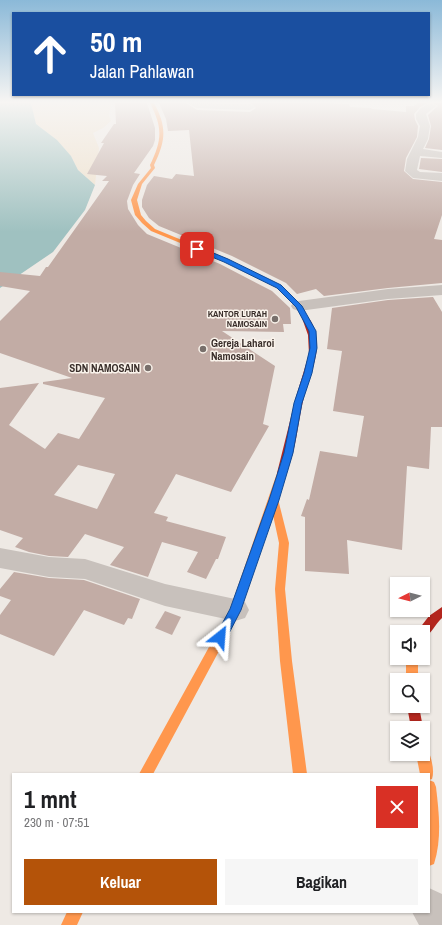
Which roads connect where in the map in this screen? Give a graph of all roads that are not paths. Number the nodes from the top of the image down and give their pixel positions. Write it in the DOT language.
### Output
graph roads {
  1 [pos="161,146"];
  2 [pos="419,146"];
  3 [pos="416,152"];
  4 [pos="442,155"];
  5 [pos="442,177"];
  6 [pos="442,290"];
  7 [pos="299,306"];
  8 [pos="274,500"];
  9 [pos="0,558"];
  10 [pos="235,610"];
  11 [pos="442,612"];
  12 [pos="429,625"];
  13 [pos="424,761"];
  14 [pos="147,773"];
  15 [pos="300,773"];
  16 [pos="427,773"];
  17 [pos="430,795"];
  18 [pos="430,853"];
  19 [pos="430,908"];
  20 [pos="75,913"];
  21 [pos="69,925"];
  22 [pos="441,925"];
  1 -- 7 [label="main road"];
  2 -- 3 [label="street"];
  3 -- 4 [label="street"];
  3 -- 5 [label="street"];
  6 -- 7 [label="street"];
  7 -- 8 [label="main road"];
  8 -- 10 [label="main road"];
  8 -- 15 [label="main road"];
  9 -- 10 [label="street"];
  10 -- 14 [label="main road"];
  11 -- 12 [label="main road"];
  13 -- 16 [label="main road"];
  17 -- 18 [label="main road"];
  19 -- 22 [label="street"];
  20 -- 21 [label="main road"];
}
